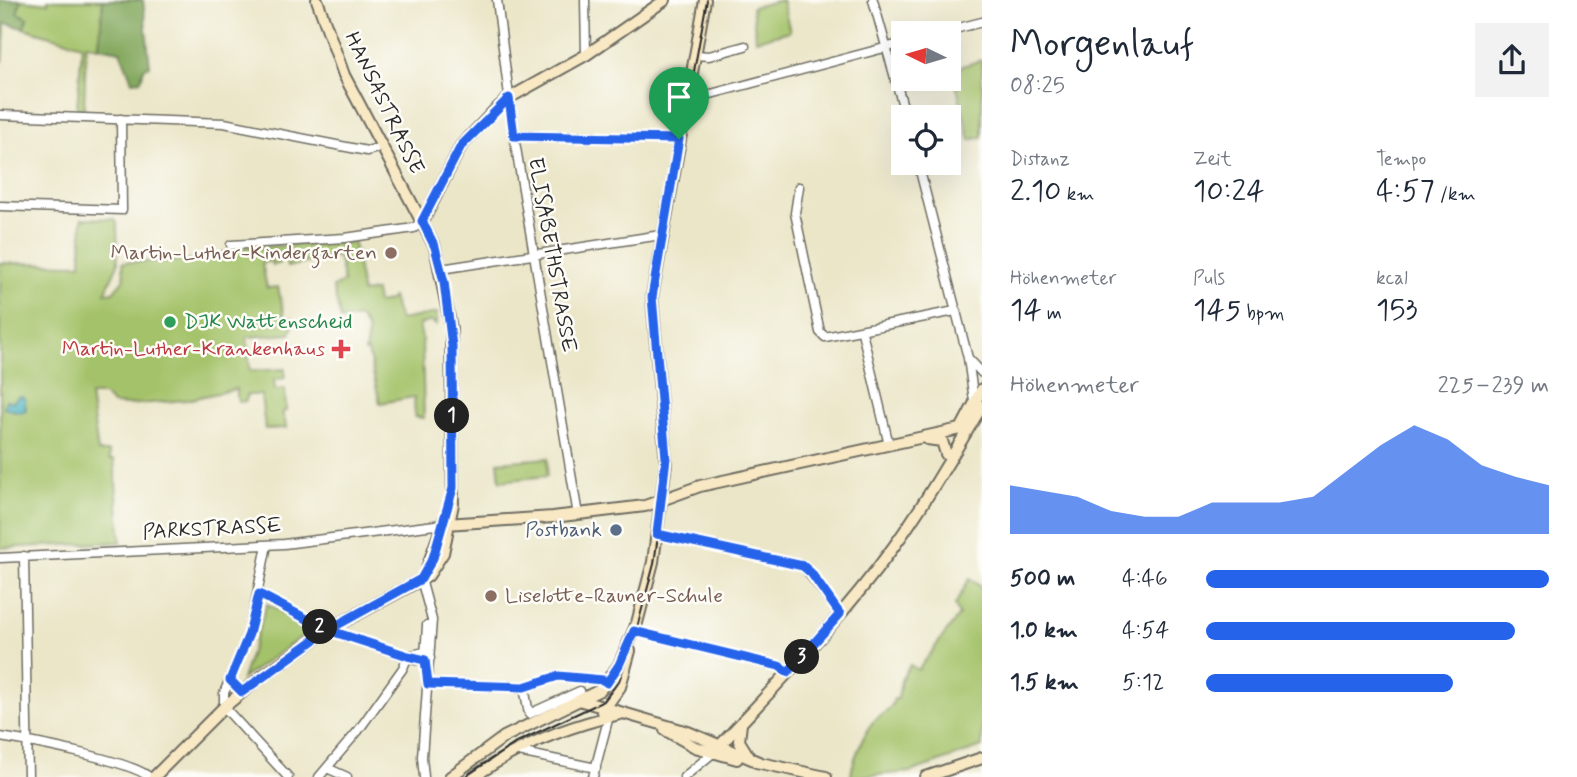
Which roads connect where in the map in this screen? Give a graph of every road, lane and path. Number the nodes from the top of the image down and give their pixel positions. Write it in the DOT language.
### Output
graph roads {
  1 [pos="317,0"];
  2 [pos="497,0"];
  3 [pos="585,0"];
  4 [pos="665,0"];
  5 [pos="705,0"];
  6 [pos="873,0"];
  7 [pos="982,22"];
  8 [pos="961,27"];
  9 [pos="745,46"];
  10 [pos="891,46"];
  11 [pos="887,47"];
  12 [pos="586,55"];
  13 [pos="696,55"];
  14 [pos="689,92"];
  15 [pos="509,98"];
  16 [pos="903,105"];
  17 [pos="0,115"];
  18 [pos="121,119"];
  19 [pos="514,136"];
  20 [pos="679,139"];
  21 [pos="381,147"];
  22 [pos="921,175"];
  23 [pos="799,187"];
  24 [pos="0,206"];
  25 [pos="422,221"];
  26 [pos="661,235"];
  27 [pos="231,246"];
  28 [pos="533,253"];
  29 [pos="441,269"];
  30 [pos="956,311"];
  31 [pos="862,332"];
  32 [pos="968,358"];
  33 [pos="982,373"];
  34 [pos="982,389"];
  35 [pos="978,404"];
  36 [pos="965,428"];
  37 [pos="921,438"];
  38 [pos="889,444"];
  39 [pos="946,454"];
  40 [pos="936,478"];
  41 [pos="662,500"];
  42 [pos="578,515"];
  43 [pos="446,524"];
  44 [pos="425,528"];
  45 [pos="657,534"];
  46 [pos="438,540"];
  47 [pos="267,545"];
  48 [pos="24,556"];
  49 [pos="0,558"];
  50 [pos="421,579"];
  51 [pos="259,594"];
  52 [pos="840,614"];
  53 [pos="328,630"];
  54 [pos="633,635"];
  55 [pos="408,656"];
  56 [pos="426,657"];
  57 [pos="788,672"];
  58 [pos="580,677"];
  59 [pos="230,680"];
  60 [pos="428,680"];
  61 [pos="607,683"];
  62 [pos="524,687"];
  63 [pos="242,692"];
  64 [pos="581,696"];
  65 [pos="224,707"];
  66 [pos="612,712"];
  67 [pos="741,724"];
  68 [pos="0,737"];
  69 [pos="29,741"];
  70 [pos="716,750"];
  71 [pos="512,753"];
  72 [pos="982,758"];
  73 [pos="755,760"];
  74 [pos="327,768"];
  75 [pos="595,774"];
  76 [pos="28,777"];
  77 [pos="149,777"];
  78 [pos="154,777"];
  79 [pos="288,777"];
  80 [pos="319,777"];
  81 [pos="347,777"];
  82 [pos="424,777"];
  83 [pos="450,777"];
  84 [pos="474,777"];
  85 [pos="684,777"];
  86 [pos="826,777"];
  87 [pos="926,777"];
  1 -- 21 [label="street, HANSASTRASSE"];
  2 -- 15 [label="street, ELISABETHSTRASSE"];
  3 -- 12 [label="street"];
  4 -- 12 [label="street"];
  5 -- 13 [label="street"];
  6 -- 11 [label="street"];
  7 -- 8 [label="street"];
  9 -- 13 [label="street"];
  10 -- 11 [label="street"];
  11 -- 14 [label="street"];
  11 -- 16 [label="street"];
  12 -- 15 [label="street"];
  13 -- 14 [label="street"];
  14 -- 20 [label="street"];
  15 -- 19 [label="street, ELISABETHSTRASSE"];
  15 -- 25 [label="street"];
  17 -- 18 [label="street"];
  18 -- 21 [label="street"];
  18 -- 24 [label="street"];
  19 -- 20 [label="street"];
  19 -- 28 [label="street, ELISABETHSTRASSE"];
  20 -- 26 [label="street"];
  21 -- 25 [label="street, HANSASTRASSE"];
  22 -- 30 [label="street"];
  23 -- 31 [label="street"];
  25 -- 27 [label="street"];
  25 -- 29 [label="street, HANSASTRASSE"];
  26 -- 28 [label="street"];
  26 -- 41 [label="street"];
  28 -- 29 [label="street"];
  28 -- 42 [label="street, ELISABETHSTRASSE"];
  29 -- 43 [label="street, HANSASTRASSE"];
  30 -- 31 [label="street"];
  30 -- 32 [label="street"];
  31 -- 38 [label="street"];
  32 -- 33 [label="street"];
  32 -- 35 [label="street"];
  34 -- 35 [label="street"];
  35 -- 36 [label="street"];
  36 -- 37 [label="street"];
  36 -- 39 [label="street"];
  36 -- 40 [label="street"];
  37 -- 38 [label="street"];
  37 -- 39 [label="street"];
  38 -- 41 [label="street"];
  39 -- 40 [label="street"];
  40 -- 52 [label="street"];
  41 -- 42 [label="street"];
  41 -- 45 [label="street"];
  42 -- 43 [label="street"];
  43 -- 44 [label="street, PARKSTRASSE"];
  43 -- 46 [label="street"];
  43 -- 50 [label="street"];
  44 -- 46 [label="street"];
  44 -- 47 [label="street, PARKSTRASSE"];
  45 -- 52 [label="street"];
  45 -- 54 [label="street"];
  46 -- 50 [label="street"];
  47 -- 48 [label="street, PARKSTRASSE"];
  47 -- 51 [label="street"];
  48 -- 49 [label="street, PARKSTRASSE"];
  48 -- 69 [label="street"];
  50 -- 53 [label="street"];
  50 -- 56 [label="street"];
  51 -- 53 [label="street"];
  51 -- 59 [label="street"];
  52 -- 57 [label="street"];
  53 -- 55 [label="street"];
  53 -- 63 [label="street"];
  54 -- 57 [label="street"];
  54 -- 61 [label="street"];
  54 -- 66 [label="street"];
  55 -- 56 [label="street"];
  55 -- 74 [label="street"];
  56 -- 60 [label="street"];
  57 -- 67 [label="street"];
  58 -- 61 [label="street"];
  58 -- 62 [label="street"];
  58 -- 64 [label="street"];
  59 -- 63 [label="street"];
  59 -- 65 [label="street"];
  60 -- 62 [label="street"];
  60 -- 82 [label="street"];
  61 -- 64 [label="street"];
  62 -- 64 [label="street"];
  63 -- 65 [label="street"];
  64 -- 66 [label="street"];
  64 -- 83 [label="street"];
  65 -- 78 [label="street"];
  65 -- 79 [label="street"];
  66 -- 70 [label="street"];
  66 -- 71 [label="street"];
  66 -- 75 [label="street"];
  67 -- 70 [label="street"];
  67 -- 73 [label="street"];
  68 -- 69 [label="street"];
  69 -- 76 [label="street"];
  69 -- 77 [label="street"];
  70 -- 73 [label="street"];
  70 -- 85 [label="street"];
  71 -- 75 [label="street"];
  71 -- 84 [label="street"];
  72 -- 87 [label="street"];
  73 -- 86 [label="street"];
  74 -- 80 [label="street"];
  74 -- 81 [label="street"];
}
